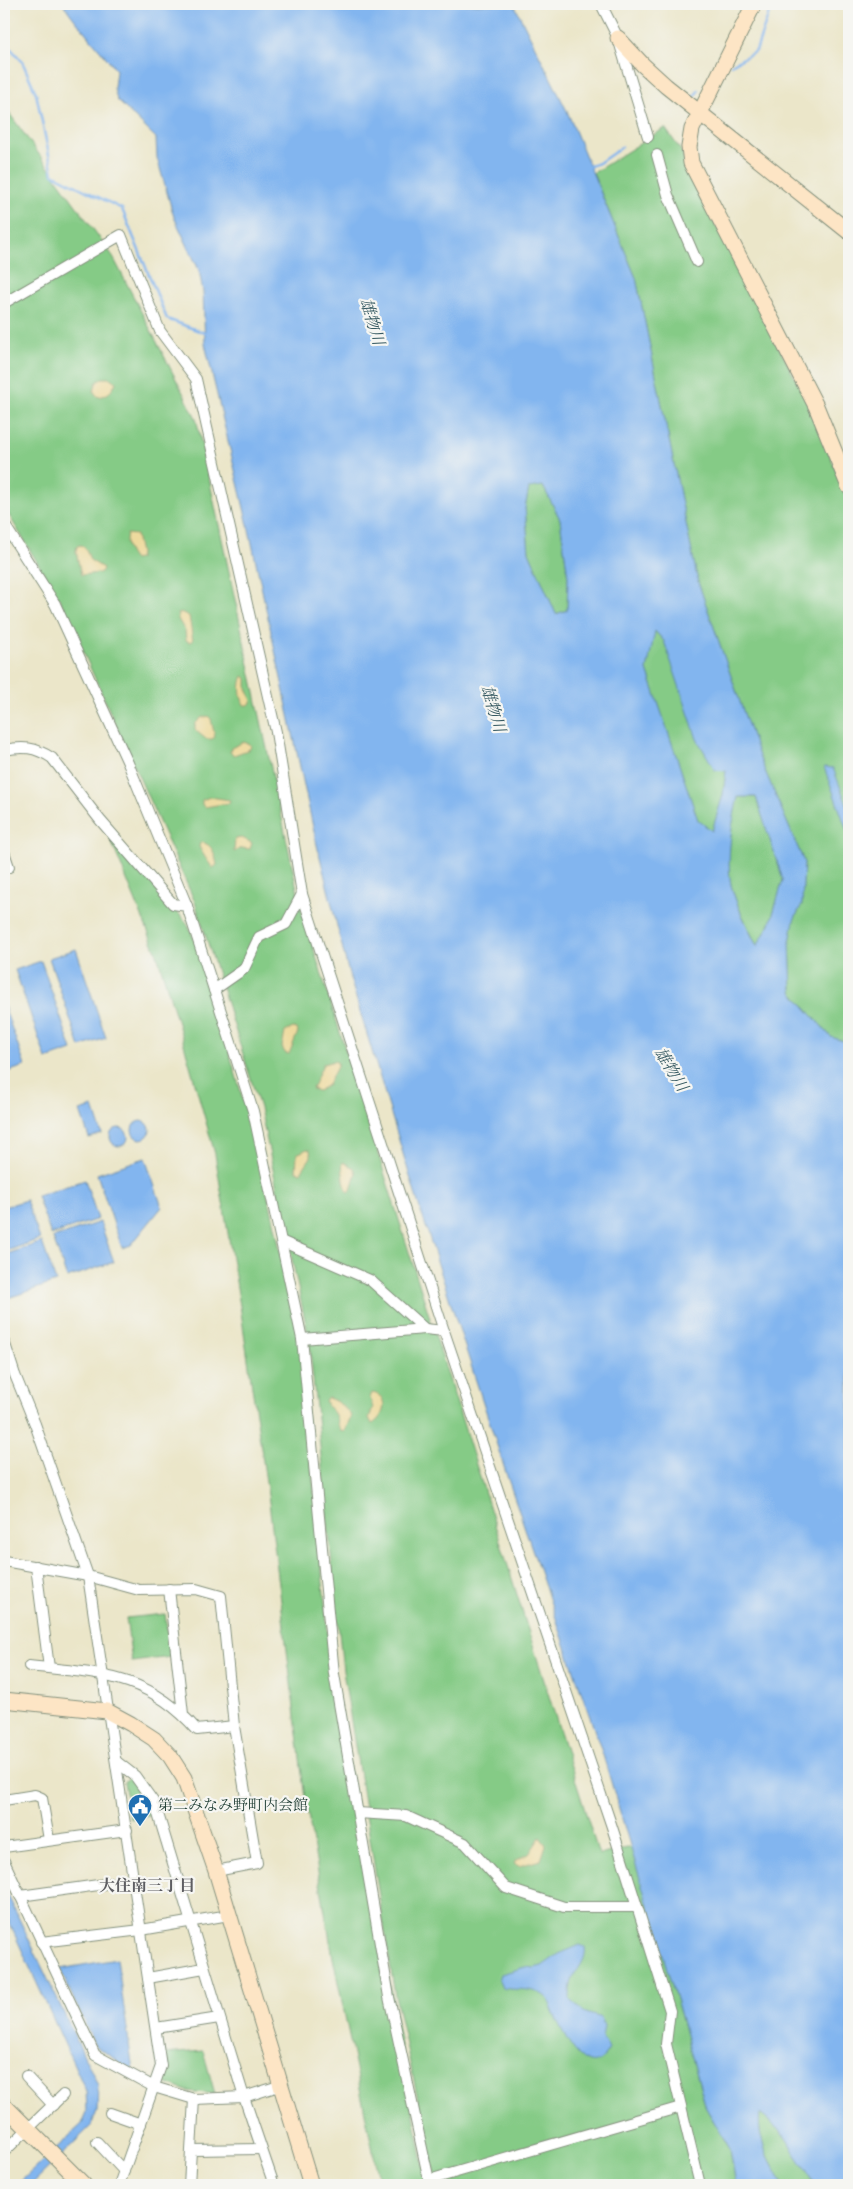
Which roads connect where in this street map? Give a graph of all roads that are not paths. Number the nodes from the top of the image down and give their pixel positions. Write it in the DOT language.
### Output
graph roads {
  1 [pos="601,4"];
  2 [pos="749,5"];
  3 [pos="618,38"];
  4 [pos="691,107"];
  5 [pos="648,137"];
  6 [pos="657,155"];
  7 [pos="849,232"];
  8 [pos="697,262"];
  9 [pos="4,303"];
  10 [pos="849,487"];
  11 [pos="4,524"];
  12 [pos="4,750"];
  13 [pos="4,852"];
  14 [pos="9,867"];
  15 [pos="302,894"];
  16 [pos="187,906"];
  17 [pos="214,990"];
  18 [pos="281,1241"];
  19 [pos="425,1330"];
  20 [pos="444,1331"];
  21 [pos="302,1339"];
  22 [pos="4,1341"];
  23 [pos="4,1561"];
  24 [pos="36,1566"];
  25 [pos="88,1576"];
  26 [pos="169,1589"];
  27 [pos="29,1666"];
  28 [pos="49,1668"];
  29 [pos="102,1674"];
  30 [pos="4,1700"];
  31 [pos="107,1711"];
  32 [pos="183,1714"];
  33 [pos="234,1726"];
  34 [pos="117,1762"];
  35 [pos="4,1800"];
  36 [pos="358,1813"];
  37 [pos="127,1830"];
  38 [pos="49,1840"];
  39 [pos="4,1847"];
  40 [pos="4,1861"];
  41 [pos="216,1871"];
  42 [pos="134,1880"];
  43 [pos="20,1896"];
  44 [pos="637,1907"];
  45 [pos="229,1915"];
  46 [pos="190,1921"];
  47 [pos="141,1930"];
  48 [pos="41,1942"];
  49 [pos="204,1968"];
  50 [pos="148,1978"];
  51 [pos="219,2018"];
  52 [pos="156,2028"];
  53 [pos="26,2076"];
  54 [pos="282,2085"];
  55 [pos="154,2087"];
  56 [pos="63,2096"];
  57 [pos="244,2097"];
  58 [pos="194,2099"];
  59 [pos="4,2105"];
  60 [pos="53,2105"];
  61 [pos="681,2107"];
  62 [pos="110,2113"];
  63 [pos="141,2124"];
  64 [pos="28,2129"];
  65 [pos="97,2142"];
  66 [pos="262,2149"];
  67 [pos="192,2150"];
  68 [pos="4,2152"];
  69 [pos="124,2171"];
  70 [pos="429,2183"];
  71 [pos="84,2185"];
  72 [pos="119,2185"];
  73 [pos="189,2185"];
  74 [pos="274,2185"];
  75 [pos="311,2185"];
  76 [pos="700,2185"];
  1 -- 3 [label="street"];
  2 -- 4 [label="street"];
  3 -- 4 [label="street"];
  3 -- 5 [label="street"];
  4 -- 7 [label="street"];
  4 -- 10 [label="street"];
  6 -- 8 [label="street"];
  9 -- 15 [label="street"];
  11 -- 16 [label="street"];
  12 -- 16 [label="street"];
  13 -- 14 [label="street"];
  15 -- 17 [label="street"];
  15 -- 20 [label="street"];
  16 -- 17 [label="street"];
  17 -- 18 [label="street"];
  18 -- 19 [label="street"];
  18 -- 21 [label="street"];
  19 -- 20 [label="street"];
  19 -- 21 [label="street"];
  20 -- 44 [label="street"];
  21 -- 36 [label="street"];
  22 -- 25 [label="street"];
  23 -- 24 [label="street"];
  24 -- 25 [label="street"];
  24 -- 28 [label="street"];
  25 -- 26 [label="street"];
  25 -- 29 [label="street"];
  26 -- 32 [label="street"];
  26 -- 33 [label="street"];
  27 -- 28 [label="street"];
  28 -- 29 [label="street"];
  29 -- 31 [label="street"];
  29 -- 32 [label="street"];
  30 -- 31 [label="street"];
  31 -- 34 [label="street"];
  31 -- 41 [label="street"];
  32 -- 33 [label="street"];
  33 -- 41 [label="street"];
  34 -- 37 [label="street"];
  34 -- 46 [label="street"];
  35 -- 38 [label="street"];
  36 -- 44 [label="street"];
  36 -- 70 [label="street"];
  37 -- 38 [label="street"];
  37 -- 42 [label="street"];
  38 -- 39 [label="street"];
  40 -- 43 [label="street"];
  41 -- 45 [label="street"];
  42 -- 43 [label="street"];
  42 -- 47 [label="street"];
  43 -- 48 [label="street"];
  44 -- 61 [label="street"];
  45 -- 46 [label="street"];
  45 -- 54 [label="street"];
  46 -- 47 [label="street"];
  46 -- 49 [label="street"];
  47 -- 48 [label="street"];
  47 -- 50 [label="street"];
  48 -- 55 [label="street"];
  49 -- 50 [label="street"];
  49 -- 51 [label="street"];
  50 -- 52 [label="street"];
  51 -- 52 [label="street"];
  51 -- 57 [label="street"];
  52 -- 55 [label="street"];
  53 -- 60 [label="street"];
  54 -- 57 [label="street"];
  54 -- 75 [label="street"];
  55 -- 58 [label="street"];
  55 -- 63 [label="street"];
  56 -- 60 [label="street"];
  57 -- 58 [label="street"];
  57 -- 66 [label="street"];
  58 -- 67 [label="street"];
  59 -- 64 [label="street"];
  60 -- 64 [label="street"];
  61 -- 70 [label="street"];
  61 -- 76 [label="street"];
  62 -- 63 [label="street"];
  63 -- 69 [label="street"];
  64 -- 68 [label="street"];
  64 -- 71 [label="street"];
  65 -- 69 [label="street"];
  66 -- 67 [label="street"];
  66 -- 74 [label="street"];
  67 -- 73 [label="street"];
  69 -- 72 [label="street"];
}
